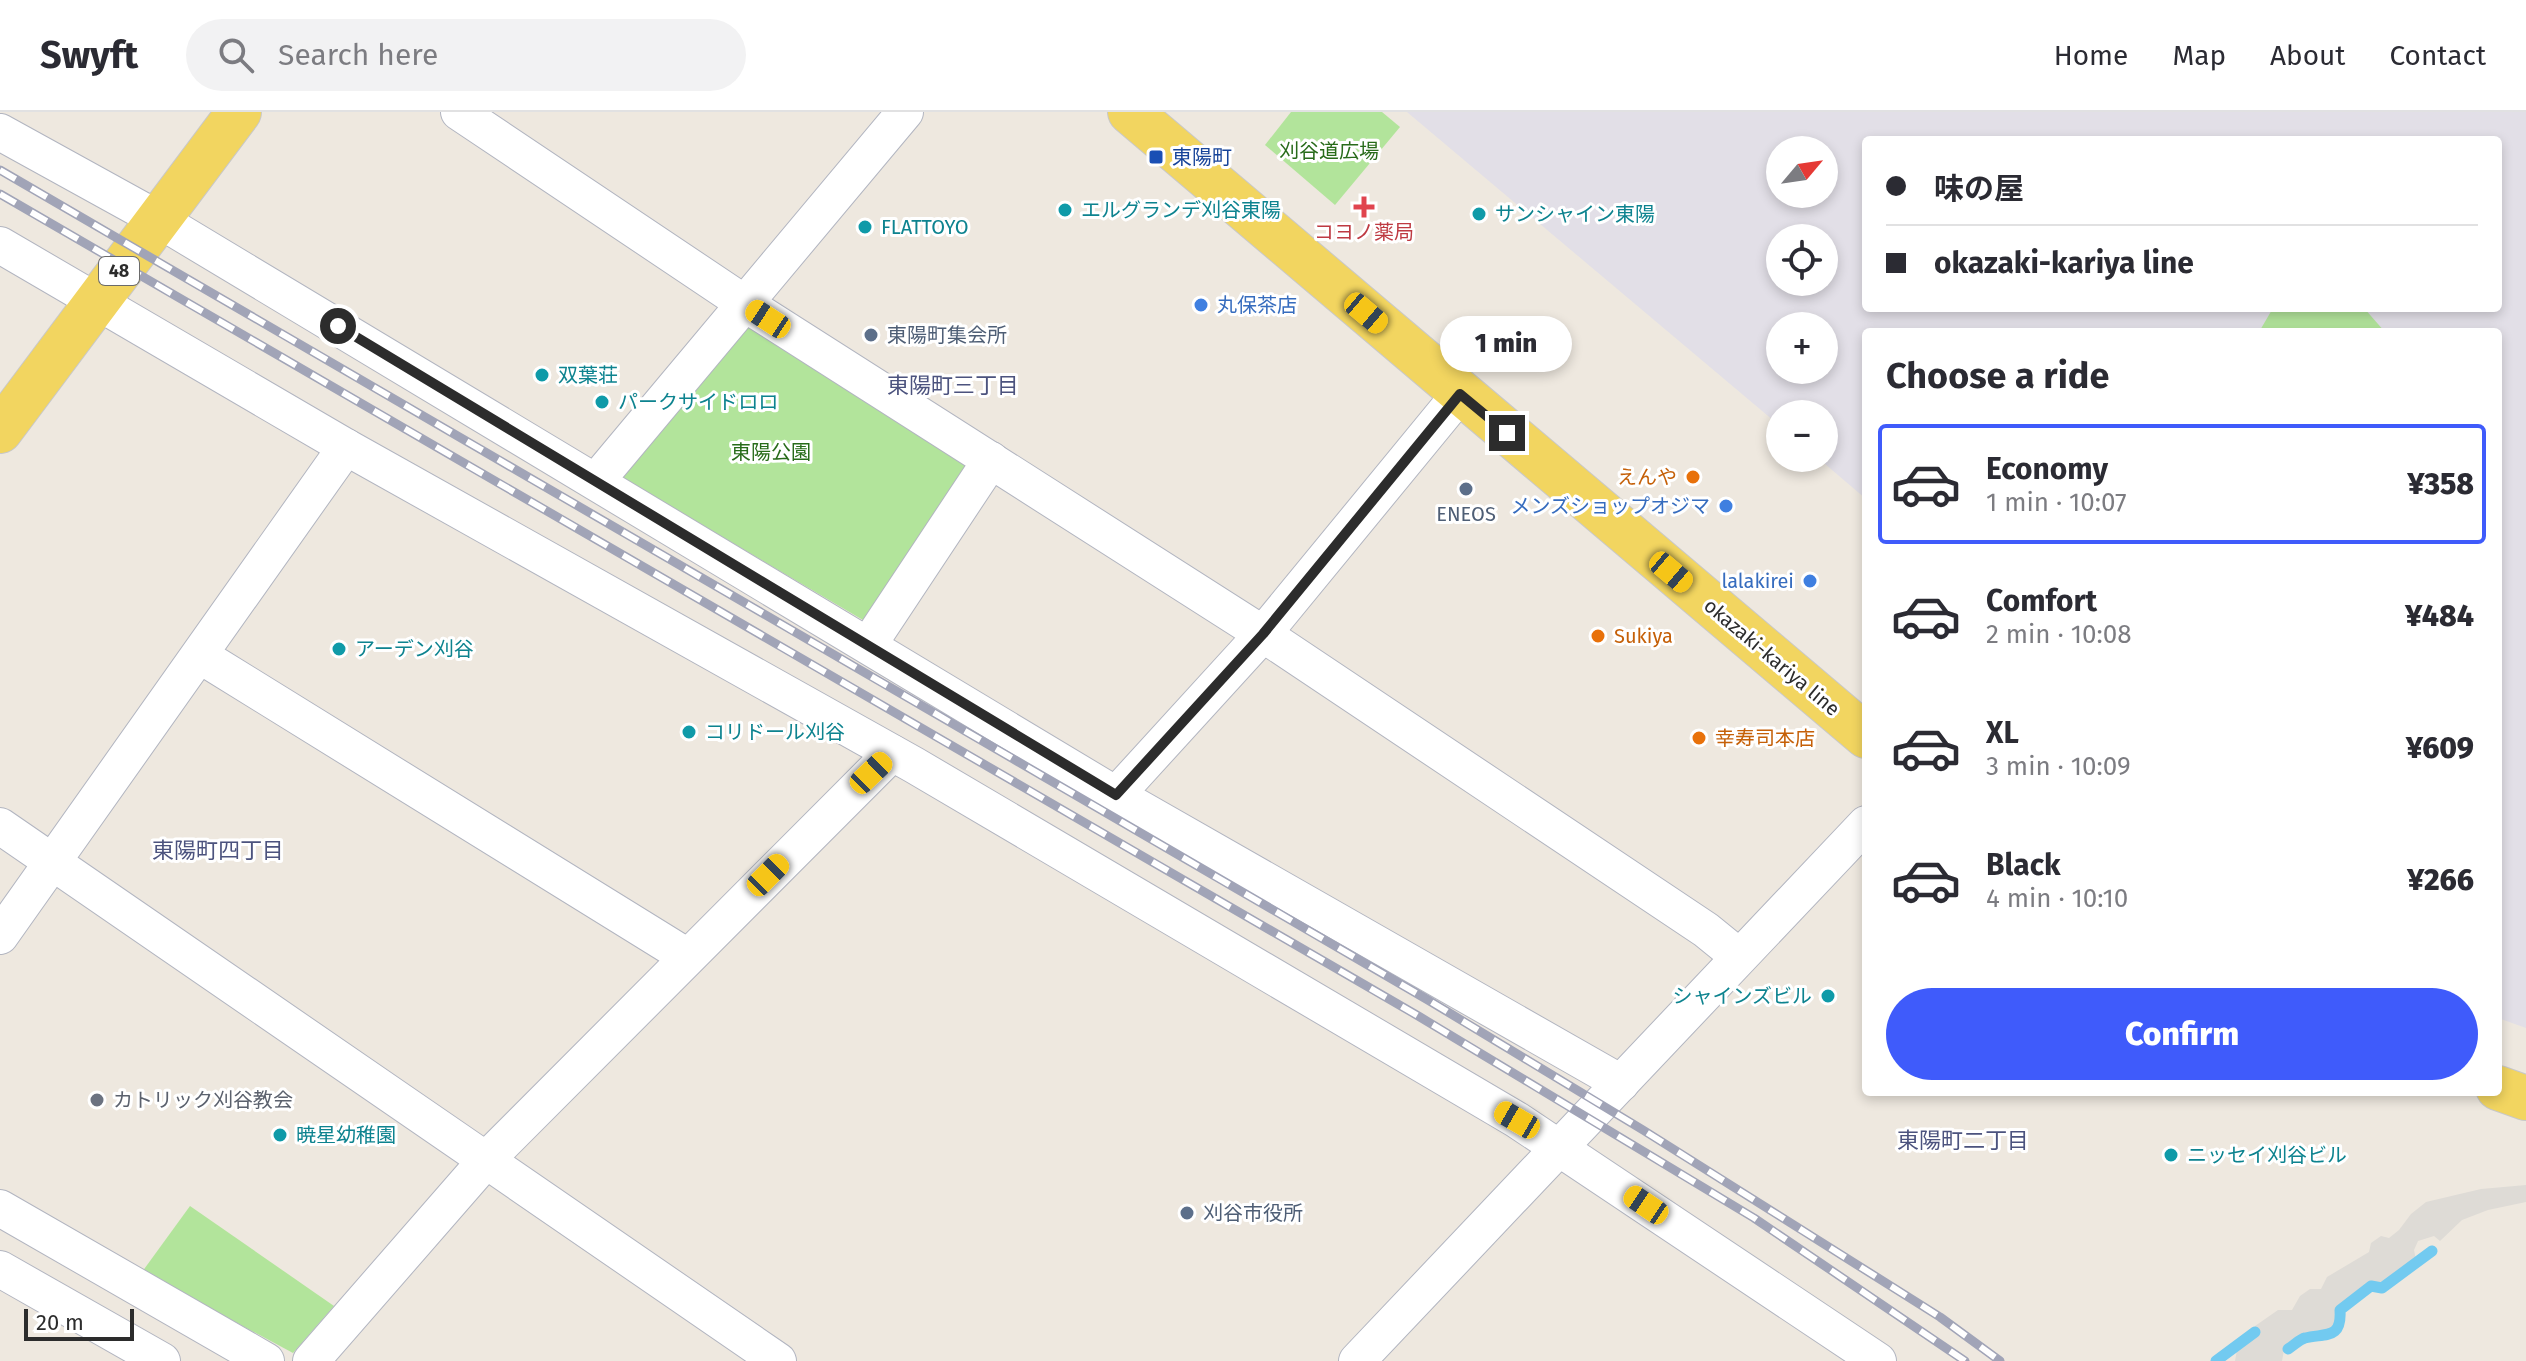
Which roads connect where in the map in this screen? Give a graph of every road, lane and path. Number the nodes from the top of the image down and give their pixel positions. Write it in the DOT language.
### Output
graph roads {
  1 [pos="239,112"];
  2 [pos="459,112"];
  3 [pos="905,112"];
  4 [pos="1130,112"];
  5 [pos="0,132"];
  6 [pos="156,218"];
  7 [pos="0,245"];
  8 [pos="99,303"];
  9 [pos="744,303"];
  10 [pos="1460,394"];
  11 [pos="0,431"];
  12 [pos="346,447"];
  13 [pos="991,460"];
  14 [pos="597,480"];
  15 [pos="1263,634"];
  16 [pos="869,644"];
  17 [pos="201,656"];
  18 [pos="1862,733"];
  19 [pos="892,753"];
  20 [pos="1116,795"];
  21 [pos="0,826"];
  22 [pos="1862,828"];
  23 [pos="54,862"];
  24 [pos="0,936"];
  25 [pos="686,956"];
  26 [pos="1738,956"];
  27 [pos="1621,1083"];
  28 [pos="2502,1089"];
  29 [pos="2526,1098"];
  30 [pos="1560,1147"];
  31 [pos="488,1158"];
  32 [pos="0,1208"];
  33 [pos="0,1269"];
  34 [pos="162,1361"];
  35 [pos="266,1361"];
  36 [pos="311,1361"];
  37 [pos="778,1361"];
  38 [pos="1357,1361"];
  39 [pos="1878,1361"];
  1 -- 6 [label="main road, 48"];
  2 -- 9 [label="street"];
  3 -- 9 [label="street"];
  4 -- 10 [label="main road, okazaki-kariya line"];
  5 -- 6 [label="street"];
  6 -- 8 [label="main road, 48"];
  6 -- 14 [label="street"];
  7 -- 8 [label="street"];
  8 -- 11 [label="main road, 48"];
  8 -- 12 [label="street"];
  9 -- 13 [label="street"];
  9 -- 14 [label="street"];
  10 -- 15 [label="street"];
  10 -- 18 [label="main road, okazaki-kariya line"];
  12 -- 17 [label="street"];
  12 -- 19 [label="street"];
  13 -- 15 [label="street"];
  13 -- 16 [label="street"];
  14 -- 16 [label="street"];
  15 -- 20 [label="street"];
  15 -- 26 [label="street"];
  16 -- 20 [label="street"];
  17 -- 23 [label="street"];
  17 -- 25 [label="street"];
  19 -- 25 [label="street"];
  19 -- 30 [label="street"];
  20 -- 27 [label="street"];
  21 -- 23 [label="street"];
  22 -- 26 [label="street"];
  23 -- 24 [label="street"];
  23 -- 31 [label="street"];
  25 -- 31 [label="street"];
  26 -- 27 [label="street"];
  27 -- 30 [label="street"];
  28 -- 29 [label="main road"];
  30 -- 38 [label="street"];
  30 -- 39 [label="street"];
  31 -- 36 [label="street"];
  31 -- 37 [label="street"];
  32 -- 35 [label="street"];
  33 -- 34 [label="street"];
}
